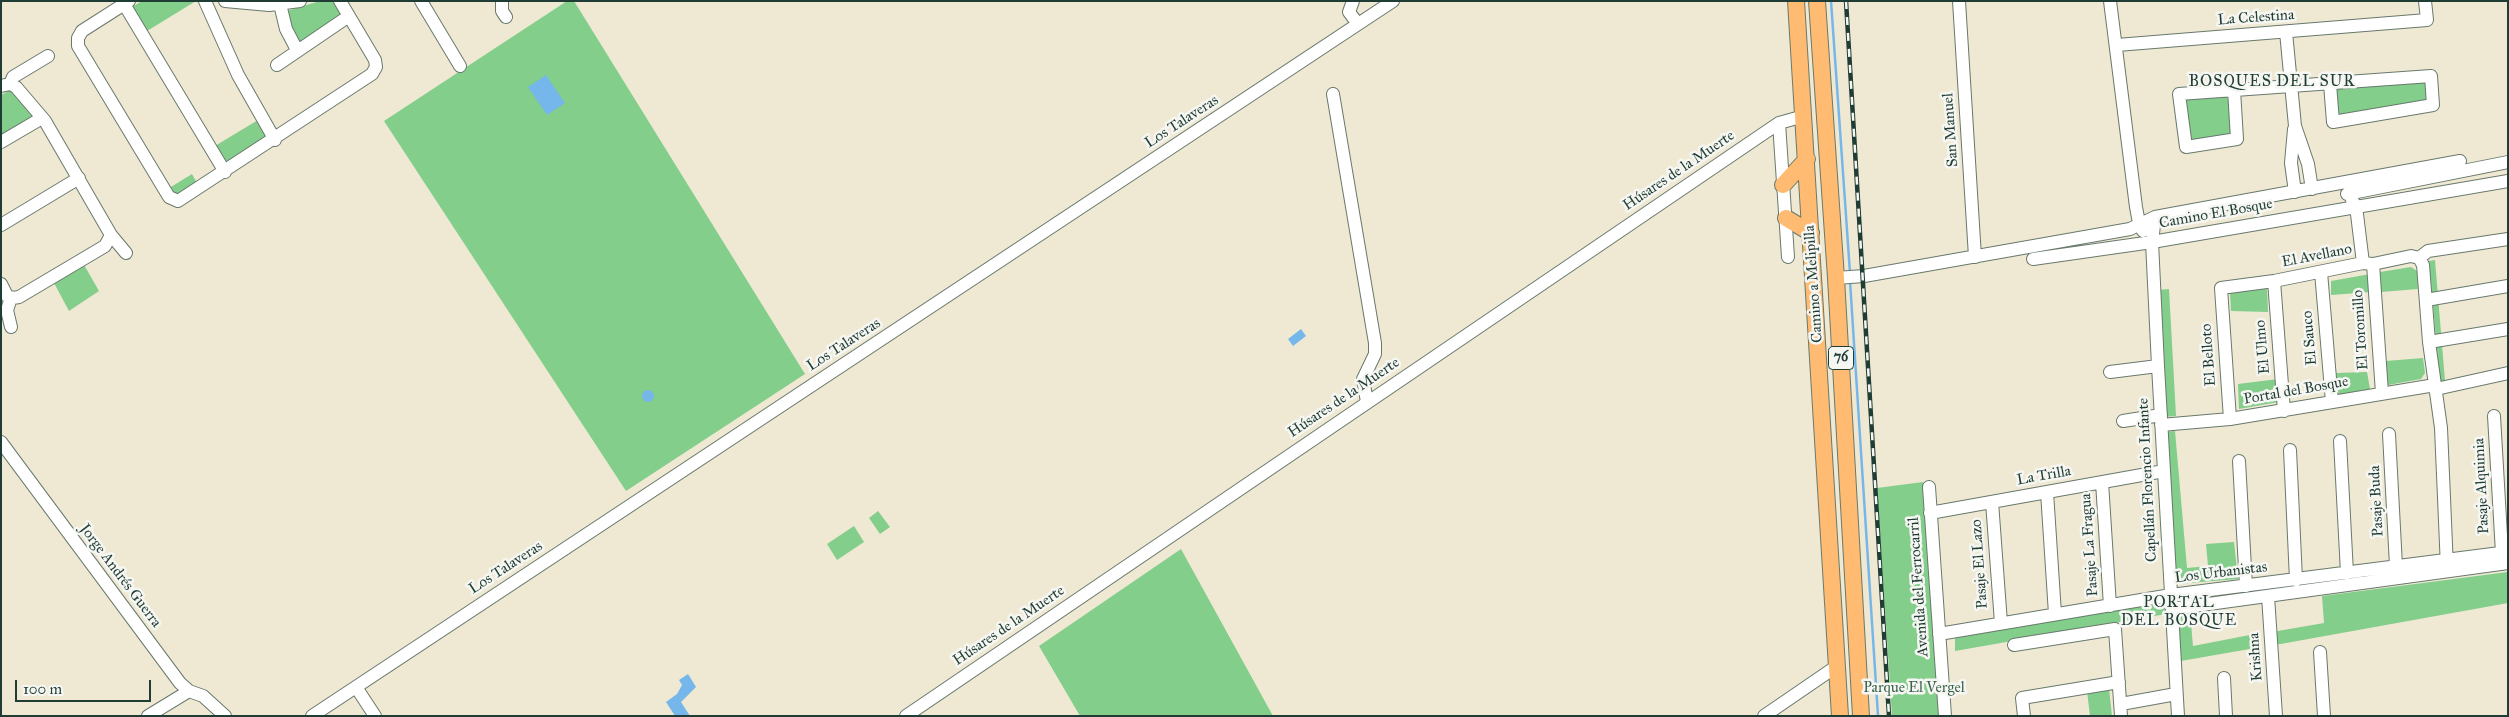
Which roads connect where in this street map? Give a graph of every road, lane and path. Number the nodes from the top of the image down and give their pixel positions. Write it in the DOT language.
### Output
graph roads {
  1 [pos="205,1"];
  2 [pos="225,1"];
  3 [pos="300,1"];
  4 [pos="340,1"];
  5 [pos="421,1"];
  6 [pos="1353,1"];
  7 [pos="1393,1"];
  8 [pos="1796,1"];
  9 [pos="1817,1"];
  10 [pos="1959,1"];
  11 [pos="2110,1"];
  12 [pos="2425,1"];
  13 [pos="503,2"];
  14 [pos="127,3"];
  15 [pos="280,4"];
  16 [pos="349,16"];
  17 [pos="506,18"];
  18 [pos="1358,24"];
  19 [pos="2286,32"];
  20 [pos="2117,45"];
  21 [pos="297,50"];
  22 [pos="48,56"];
  23 [pos="277,65"];
  24 [pos="460,66"];
  25 [pos="2330,84"];
  26 [pos="6,85"];
  27 [pos="2292,86"];
  28 [pos="2234,90"];
  29 [pos="1333,94"];
  30 [pos="1804,116"];
  31 [pos="42,118"];
  32 [pos="1779,123"];
  33 [pos="2295,126"];
  34 [pos="275,140"];
  35 [pos="1,142"];
  36 [pos="1807,159"];
  37 [pos="2460,160"];
  38 [pos="2508,162"];
  39 [pos="225,172"];
  40 [pos="79,178"];
  41 [pos="2508,180"];
  42 [pos="1783,185"];
  43 [pos="2312,189"];
  44 [pos="2295,192"];
  45 [pos="2347,194"];
  46 [pos="2356,206"];
  47 [pos="2155,217"];
  48 [pos="1786,218"];
  49 [pos="2139,223"];
  50 [pos="1,225"];
  51 [pos="1811,233"];
  52 [pos="111,235"];
  53 [pos="2508,239"];
  54 [pos="2058,242"];
  55 [pos="2152,242"];
  56 [pos="2082,252"];
  57 [pos="126,253"];
  58 [pos="1788,257"];
  59 [pos="1975,257"];
  60 [pos="2419,258"];
  61 [pos="2033,259"];
  62 [pos="2368,264"];
  63 [pos="2322,272"];
  64 [pos="1846,278"];
  65 [pos="2274,281"];
  66 [pos="1,284"];
  67 [pos="2508,286"];
  68 [pos="2221,288"];
  69 [pos="11,298"];
  70 [pos="2426,300"];
  71 [pos="11,327"];
  72 [pos="2508,329"];
  73 [pos="2430,342"];
  74 [pos="2158,366"];
  75 [pos="2110,372"];
  76 [pos="2508,373"];
  77 [pos="2435,387"];
  78 [pos="2382,393"];
  79 [pos="1367,402"];
  80 [pos="2332,402"];
  81 [pos="2284,411"];
  82 [pos="2494,416"];
  83 [pos="2230,419"];
  84 [pos="2161,420"];
  85 [pos="2123,421"];
  86 [pos="2389,434"];
  87 [pos="2340,441"];
  88 [pos="1,442"];
  89 [pos="2290,450"];
  90 [pos="2239,461"];
  91 [pos="2164,471"];
  92 [pos="2102,482"];
  93 [pos="1929,486"];
  94 [pos="2047,492"];
  95 [pos="1992,502"];
  96 [pos="1930,513"];
  97 [pos="2506,556"];
  98 [pos="2447,565"];
  99 [pos="2396,566"];
  100 [pos="2346,573"];
  101 [pos="2296,580"];
  102 [pos="2246,586"];
  103 [pos="2171,595"];
  104 [pos="2268,596"];
  105 [pos="2110,606"];
  106 [pos="2172,609"];
  107 [pos="2055,614"];
  108 [pos="2000,623"];
  109 [pos="1939,634"];
  110 [pos="2014,645"];
  111 [pos="2320,652"];
  112 [pos="1837,666"];
  113 [pos="2224,678"];
  114 [pos="2119,682"];
  115 [pos="356,687"];
  116 [pos="189,690"];
  117 [pos="2176,694"];
  118 [pos="2121,710"];
  119 [pos="148,716"];
  120 [pos="225,716"];
  121 [pos="312,716"];
  122 [pos="375,716"];
  123 [pos="906,716"];
  124 [pos="1764,716"];
  125 [pos="1840,716"];
  126 [pos="1860,716"];
  127 [pos="1945,716"];
  128 [pos="2024,716"];
  129 [pos="2178,716"];
  130 [pos="2226,716"];
  131 [pos="2276,716"];
  132 [pos="2324,716"];
  1 -- 34 [label="street"];
  2 -- 15 [label="street"];
  3 -- 15 [label="street"];
  4 -- 16 [label="street"];
  5 -- 24 [label="street"];
  6 -- 18 [label="street"];
  7 -- 18 [label="street, Los Talaveras"];
  8 -- 30 [label="main road, Camino a Melipilla / 76"];
  9 -- 64 [label="main road, Camino a Melipilla / 76"];
  10 -- 59 [label="street, San Manuel"];
  11 -- 20 [label="street"];
  12 -- 19 [label="street, La Celestina"];
  13 -- 17 [label="street"];
  14 -- 39 [label="street"];
  14 -- 39 [label="street"];
  15 -- 21 [label="street"];
  16 -- 21 [label="street"];
  16 -- 34 [label="street"];
  18 -- 115 [label="street, Los Talaveras"];
  19 -- 20 [label="street, La Celestina"];
  19 -- 27 [label="street"];
  20 -- 49 [label="street"];
  21 -- 23 [label="street"];
  22 -- 26 [label="street"];
  25 -- 25 [label="street"];
  25 -- 27 [label="street"];
  26 -- 31 [label="street"];
  27 -- 28 [label="street"];
  27 -- 33 [label="street"];
  28 -- 28 [label="street"];
  29 -- 79 [label="street"];
  30 -- 32 [label="street, Húsares de la Muerte"];
  30 -- 36 [label="main road, Camino a Melipilla / 76"];
  31 -- 35 [label="street"];
  31 -- 40 [label="street"];
  32 -- 42 [label="street"];
  32 -- 79 [label="street, Húsares de la Muerte"];
  33 -- 43 [label="street"];
  33 -- 44 [label="street"];
  34 -- 39 [label="street"];
  36 -- 42 [label="main road"];
  36 -- 51 [label="main road, Camino a Melipilla / 76"];
  37 -- 43 [label="street, Camino El Bosque"];
  38 -- 45 [label="street, Camino El Bosque"];
  40 -- 50 [label="street"];
  40 -- 52 [label="street"];
  41 -- 46 [label="street, Camino El Bosque"];
  42 -- 48 [label="street"];
  43 -- 44 [label="street, Camino El Bosque"];
  43 -- 45 [label="street, Camino El Bosque"];
  44 -- 47 [label="street, Camino El Bosque"];
  45 -- 46 [label="street"];
  46 -- 55 [label="street, Camino El Bosque"];
  46 -- 62 [label="street, El Toromillo"];
  47 -- 49 [label="street, Camino El Bosque"];
  47 -- 55 [label="street, Capellán Florencio Infante"];
  48 -- 51 [label="main road"];
  48 -- 58 [label="street"];
  49 -- 54 [label="street, Camino El Bosque"];
  49 -- 55 [label="street"];
  51 -- 112 [label="main road, Camino a Melipilla / 76"];
  52 -- 57 [label="street"];
  52 -- 69 [label="street"];
  53 -- 60 [label="street, El Avellano"];
  54 -- 56 [label="street"];
  54 -- 59 [label="street, Camino El Bosque"];
  55 -- 56 [label="street, Camino El Bosque"];
  55 -- 74 [label="street, Capellán Florencio Infante"];
  56 -- 61 [label="street, Camino El Bosque"];
  59 -- 64 [label="street, Camino El Bosque"];
  60 -- 62 [label="street, El Avellano"];
  60 -- 70 [label="street"];
  62 -- 63 [label="street, El Avellano"];
  62 -- 78 [label="street, El Toromillo"];
  63 -- 65 [label="street, El Avellano"];
  63 -- 80 [label="street, El Sauco"];
  64 -- 126 [label="main road, Camino a Melipilla / 76"];
  65 -- 68 [label="street, El Avellano"];
  65 -- 81 [label="street, El Ulmo"];
  66 -- 69 [label="street"];
  67 -- 70 [label="street"];
  68 -- 83 [label="street, El Belloto"];
  69 -- 71 [label="street"];
  70 -- 73 [label="street"];
  72 -- 73 [label="street"];
  73 -- 77 [label="street"];
  74 -- 75 [label="street"];
  74 -- 84 [label="street, Capellán Florencio Infante"];
  76 -- 77 [label="street, Portal del Bosque"];
  77 -- 78 [label="street, Portal del Bosque"];
  77 -- 98 [label="street"];
  78 -- 80 [label="street, Portal del Bosque"];
  79 -- 123 [label="street, Húsares de la Muerte"];
  80 -- 81 [label="street, Portal del Bosque"];
  81 -- 83 [label="street, Portal del Bosque"];
  82 -- 97 [label="street, Pasaje Alquimia"];
  83 -- 84 [label="street, Portal del Bosque"];
  84 -- 85 [label="street, Portal del Bosque"];
  84 -- 91 [label="street, Capellán Florencio Infante"];
  86 -- 99 [label="street, Pasaje Buda"];
  87 -- 100 [label="street"];
  88 -- 116 [label="street, Jorge Andrés Guerra"];
  89 -- 101 [label="street"];
  90 -- 102 [label="street"];
  91 -- 92 [label="street, La Trilla"];
  91 -- 103 [label="street, Capellán Florencio Infante"];
  92 -- 94 [label="street, La Trilla"];
  92 -- 105 [label="street, Pasaje La Fragua"];
  93 -- 96 [label="street, Avenida del Ferrocarril"];
  94 -- 95 [label="street, La Trilla"];
  94 -- 107 [label="street"];
  95 -- 96 [label="street, La Trilla"];
  95 -- 108 [label="street, Pasaje El Lazo"];
  96 -- 109 [label="street, Avenida del Ferrocarril"];
  97 -- 98 [label="street, Los Urbanistas"];
  98 -- 99 [label="street, Los Urbanistas"];
  98 -- 104 [label="street, Los Urbanistas"];
  99 -- 100 [label="street, Los Urbanistas"];
  100 -- 101 [label="street, Los Urbanistas"];
  101 -- 102 [label="street, Los Urbanistas"];
  102 -- 103 [label="street, Los Urbanistas"];
  103 -- 105 [label="street, Los Urbanistas"];
  103 -- 106 [label="street, Capellán Florencio Infante"];
  104 -- 106 [label="street, Los Urbanistas"];
  104 -- 131 [label="street, Krishna"];
  105 -- 107 [label="street, Los Urbanistas"];
  106 -- 117 [label="street, Capellán Florencio Infante"];
  107 -- 108 [label="street, Los Urbanistas"];
  108 -- 109 [label="street, Los Urbanistas"];
  109 -- 127 [label="street, Avenida del Ferrocarril"];
  110 -- 114 [label="street"];
  111 -- 132 [label="street"];
  112 -- 124 [label="street"];
  112 -- 125 [label="main road, Camino a Melipilla / 76"];
  113 -- 130 [label="street"];
  114 -- 118 [label="street"];
  114 -- 128 [label="street"];
  115 -- 121 [label="street, Los Talaveras"];
  115 -- 122 [label="street"];
  116 -- 119 [label="street"];
  116 -- 120 [label="street, Jorge Andrés Guerra"];
  117 -- 118 [label="street"];
  117 -- 129 [label="street, Capellán Florencio Infante"];
}
